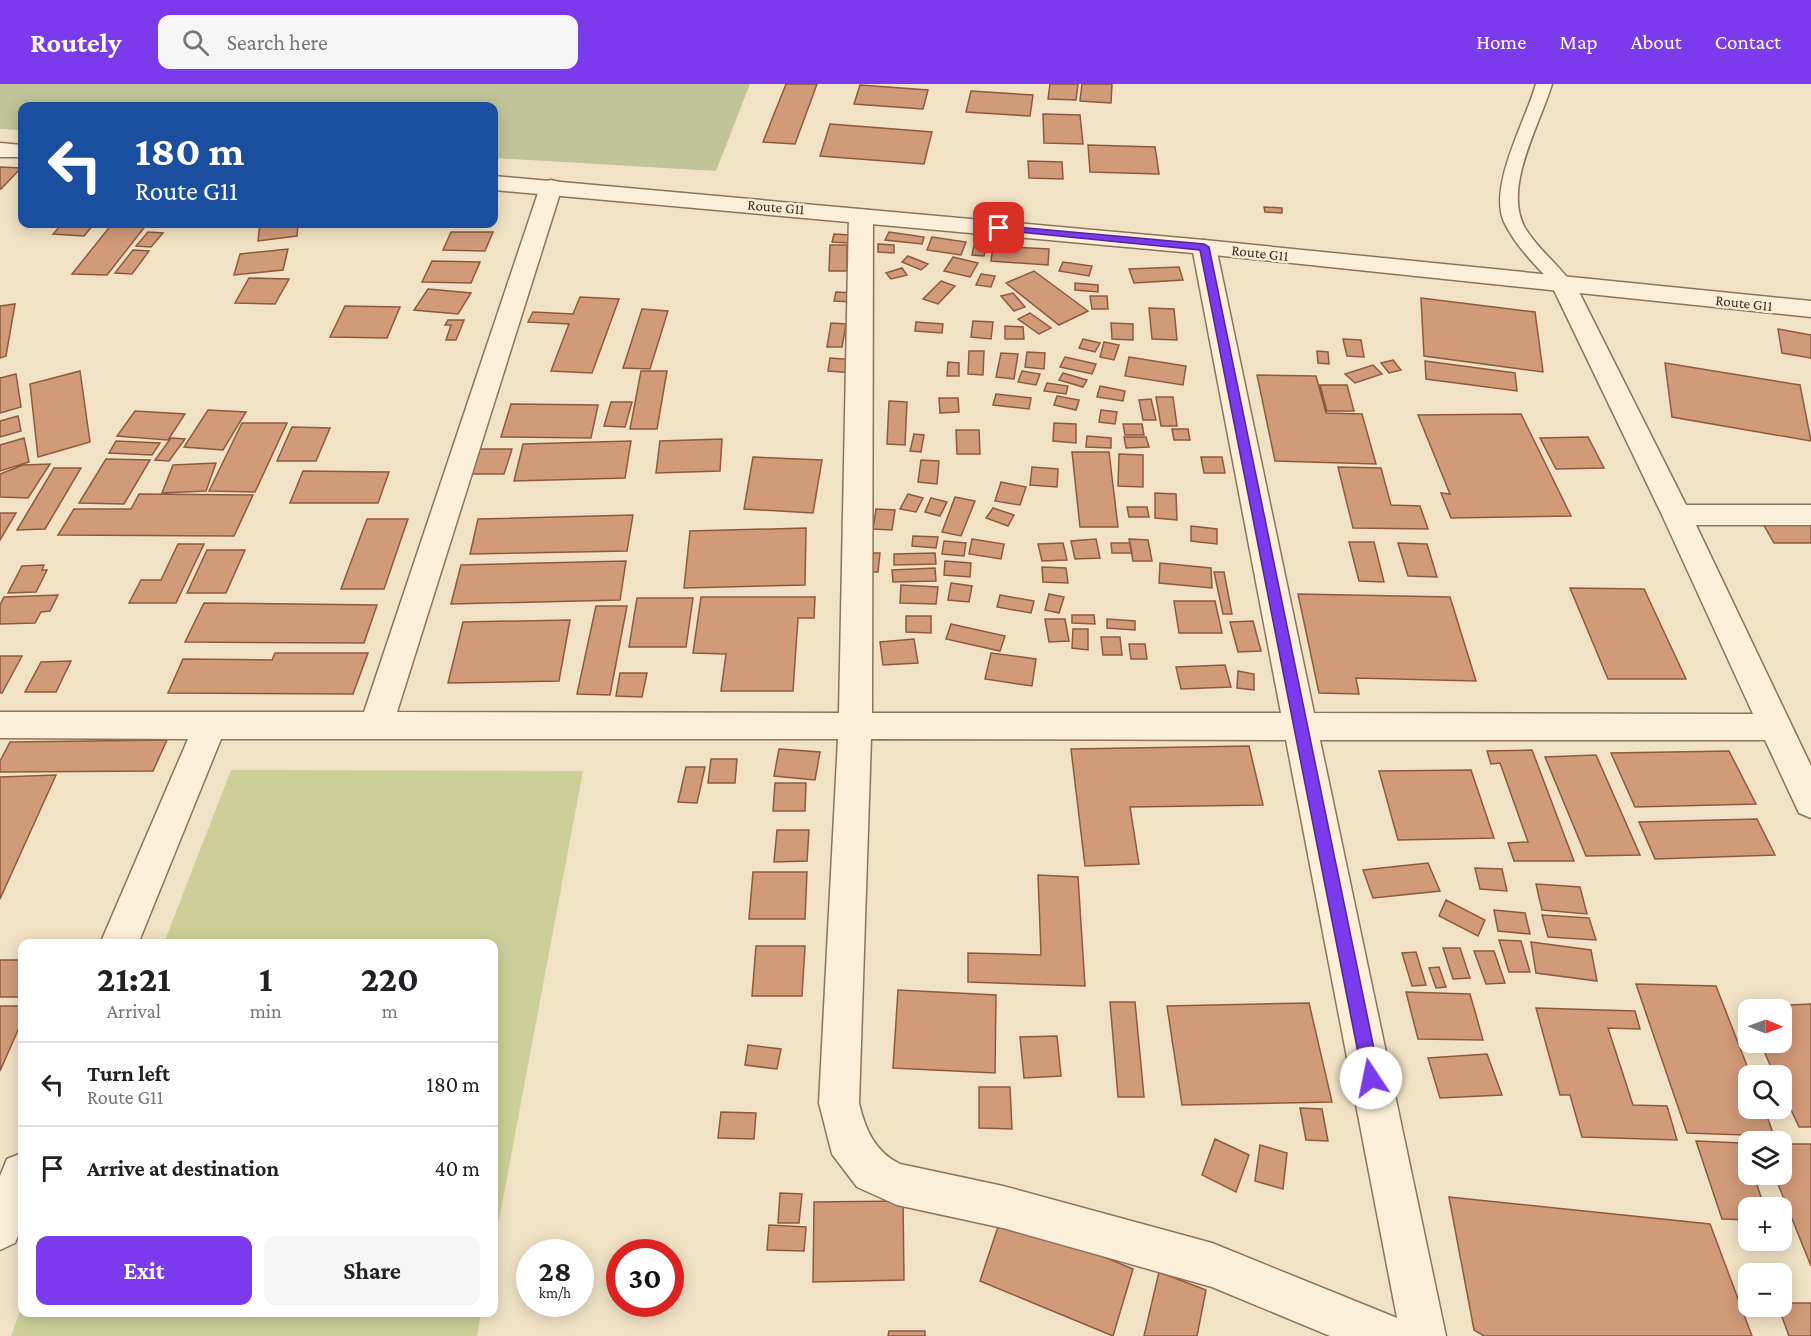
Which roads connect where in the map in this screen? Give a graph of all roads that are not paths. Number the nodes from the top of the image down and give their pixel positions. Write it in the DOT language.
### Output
graph roads {
  1 [pos="1544,84"];
  2 [pos="0,150"];
  3 [pos="18,151"];
  4 [pos="498,183"];
  5 [pos="551,187"];
  6 [pos="861,215"];
  7 [pos="1204,247"];
  8 [pos="1563,284"];
  9 [pos="1811,309"];
  10 [pos="1811,515"];
  11 [pos="1677,516"];
  12 [pos="0,725"];
  13 [pos="210,726"];
  14 [pos="376,726"];
  15 [pos="855,726"];
  16 [pos="1301,727"];
  17 [pos="1774,727"];
  18 [pos="1811,803"];
  19 [pos="121,939"];
  20 [pos="18,1184"];
  21 [pos="0,1228"];
  22 [pos="1385,1336"];
  23 [pos="1423,1336"];
  1 -- 8 [label="lane"];
  2 -- 3 [label="street"];
  4 -- 5 [label="street, Route G11"];
  5 -- 6 [label="street, Route G11"];
  5 -- 14 [label="street"];
  6 -- 7 [label="street, Route G11"];
  6 -- 15 [label="street"];
  7 -- 8 [label="street, Route G11"];
  7 -- 16 [label="street"];
  8 -- 9 [label="street, Route G11"];
  8 -- 11 [label="street"];
  10 -- 11 [label="street"];
  11 -- 17 [label="street"];
  12 -- 13 [label="street"];
  13 -- 14 [label="street"];
  13 -- 19 [label="street"];
  14 -- 15 [label="street"];
  15 -- 16 [label="street"];
  15 -- 22 [label="street"];
  16 -- 17 [label="street"];
  16 -- 23 [label="street"];
  17 -- 18 [label="street"];
  20 -- 21 [label="street"];
}
